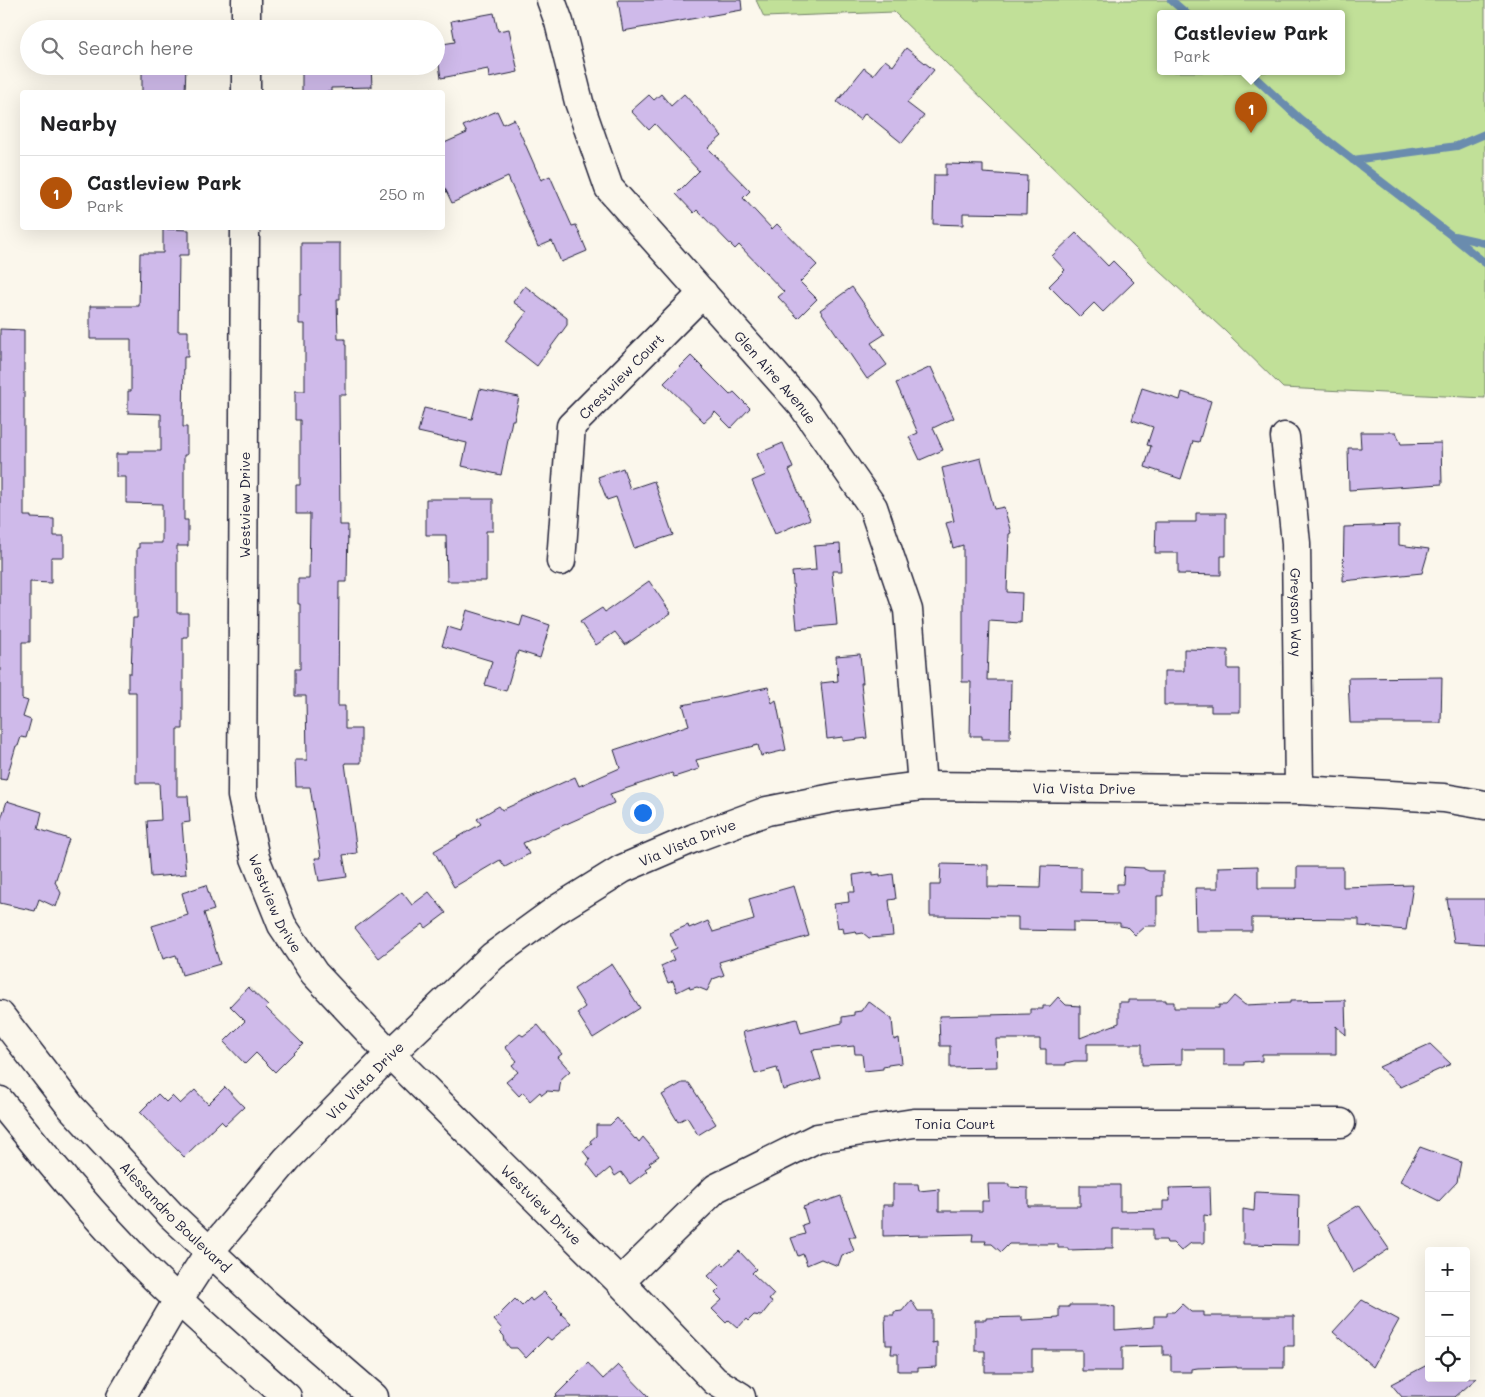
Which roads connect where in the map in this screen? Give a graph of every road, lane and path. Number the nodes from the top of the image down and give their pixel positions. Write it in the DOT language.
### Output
graph roads {
  1 [pos="246,0"];
  2 [pos="551,0"];
  3 [pos="246,20"];
  4 [pos="246,75"];
  5 [pos="246,90"];
  6 [pos="245,230"];
  7 [pos="703,294"];
  8 [pos="1285,437"];
  9 [pos="561,561"];
  10 [pos="922,786"];
  11 [pos="1299,790"];
  12 [pos="1485,805"];
  13 [pos="0,1015"];
  14 [pos="390,1054"];
  15 [pos="0,1101"];
  16 [pos="1341,1123"];
  17 [pos="210,1251"];
  18 [pos="620,1282"];
  19 [pos="178,1300"];
  20 [pos="121,1397"];
  21 [pos="287,1397"];
  22 [pos="374,1397"];
  23 [pos="741,1397"];
  1 -- 3 [label="street"];
  2 -- 7 [label="street, Glen Aire Avenue"];
  4 -- 5 [label="street"];
  6 -- 14 [label="street, Westview Drive"];
  7 -- 9 [label="street, Crestview Court"];
  7 -- 10 [label="street, Glen Aire Avenue"];
  8 -- 11 [label="street, Greyson Way"];
  10 -- 11 [label="street, Via Vista Drive"];
  10 -- 14 [label="street, Via Vista Drive"];
  11 -- 12 [label="street, Via Vista Drive"];
  13 -- 17 [label="street, Alessandro Boulevard"];
  14 -- 17 [label="street, Via Vista Drive"];
  14 -- 18 [label="street, Westview Drive"];
  15 -- 19 [label="street"];
  16 -- 18 [label="street, Tonia Court"];
  17 -- 19 [label="street, Via Vista Drive"];
  17 -- 22 [label="street, Alessandro Boulevard"];
  18 -- 23 [label="street, Westview Drive"];
  19 -- 20 [label="street, Via Vista Drive"];
  19 -- 21 [label="street"];
}
